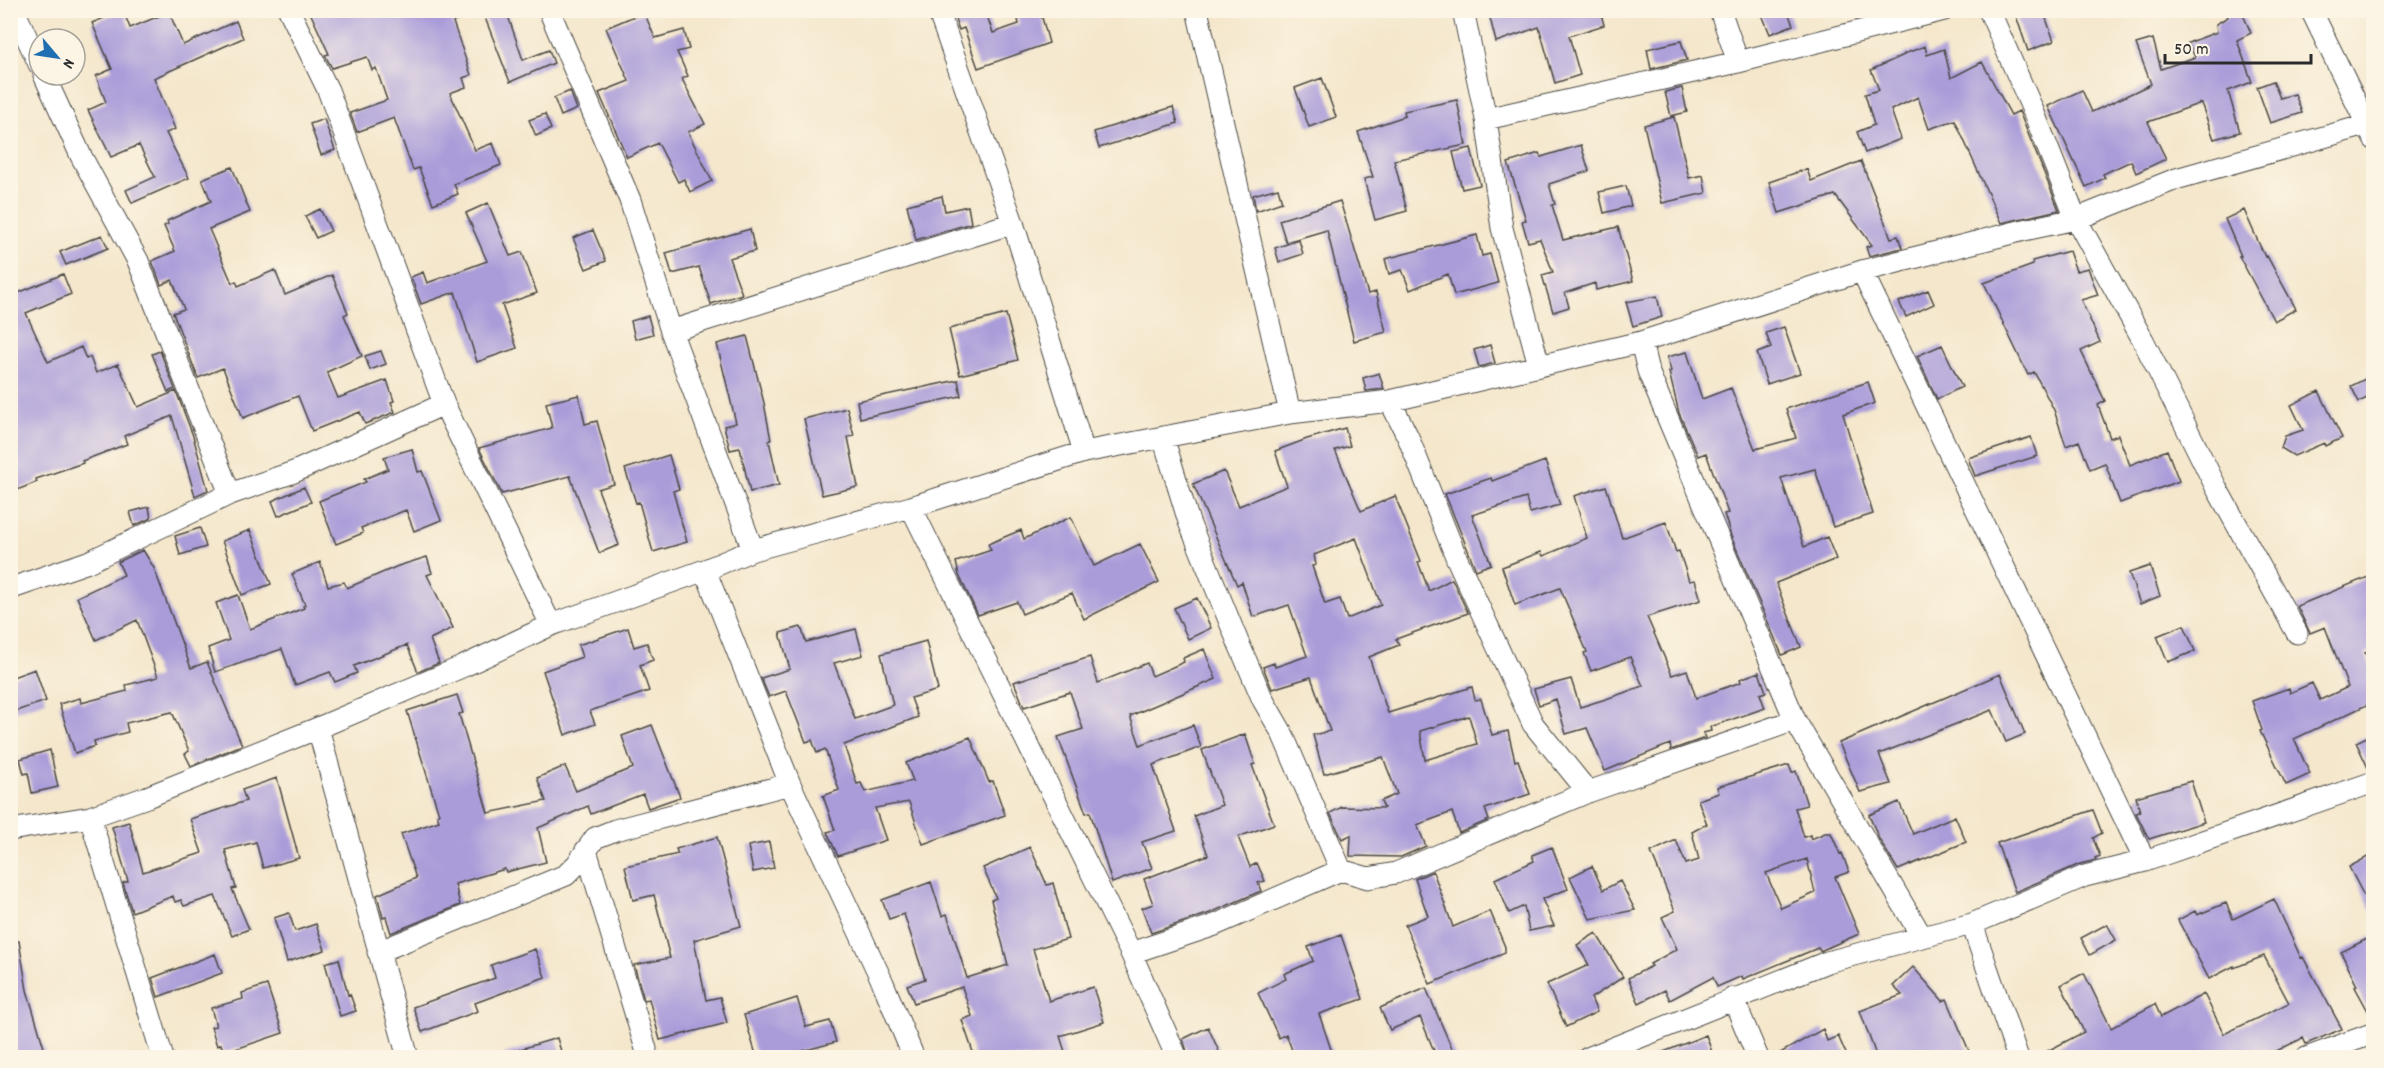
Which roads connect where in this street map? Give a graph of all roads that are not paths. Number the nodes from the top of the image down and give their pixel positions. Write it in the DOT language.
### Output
graph roads {
  1 [pos="14,10"];
  2 [pos="289,10"];
  3 [pos="549,10"];
  4 [pos="938,10"];
  5 [pos="1197,10"];
  6 [pos="1463,10"];
  7 [pos="1720,10"];
  8 [pos="1944,10"];
  9 [pos="1989,10"];
  10 [pos="2311,10"];
  11 [pos="27,38"];
  12 [pos="1738,62"];
  13 [pos="49,87"];
  14 [pos="1486,119"];
  15 [pos="2370,132"];
  16 [pos="2076,219"];
  17 [pos="1013,223"];
  18 [pos="1862,272"];
  19 [pos="671,331"];
  20 [pos="1641,342"];
  21 [pos="1539,365"];
  22 [pos="1390,401"];
  23 [pos="444,404"];
  24 [pos="1290,413"];
  25 [pos="1163,437"];
  26 [pos="1084,452"];
  27 [pos="230,494"];
  28 [pos="911,507"];
  29 [pos="753,550"];
  30 [pos="705,570"];
  31 [pos="11,587"];
  32 [pos="551,625"];
  33 [pos="2297,633"];
  34 [pos="1795,720"];
  35 [pos="318,728"];
  36 [pos="2373,782"];
  37 [pos="790,784"];
  38 [pos="1588,792"];
  39 [pos="90,817"];
  40 [pos="10,830"];
  41 [pos="586,850"];
  42 [pos="2145,861"];
  43 [pos="1341,870"];
  44 [pos="1972,924"];
  45 [pos="1922,937"];
  46 [pos="378,952"];
  47 [pos="1131,953"];
  48 [pos="1733,999"];
  49 [pos="2373,1033"];
  50 [pos="646,1049"];
  51 [pos="163,1058"];
  52 [pos="408,1058"];
  53 [pos="914,1058"];
  54 [pos="1177,1058"];
  55 [pos="1588,1058"];
  56 [pos="1758,1058"];
  57 [pos="2018,1058"];
  58 [pos="2306,1058"];
  1 -- 11 [label="street"];
  2 -- 23 [label="street"];
  3 -- 19 [label="street"];
  4 -- 17 [label="street"];
  5 -- 24 [label="street"];
  6 -- 14 [label="street"];
  7 -- 12 [label="street"];
  8 -- 12 [label="street"];
  9 -- 16 [label="street"];
  10 -- 15 [label="street"];
  12 -- 14 [label="street"];
  13 -- 27 [label="street"];
  14 -- 21 [label="street"];
  15 -- 16 [label="street"];
  16 -- 18 [label="street"];
  16 -- 33 [label="street"];
  17 -- 19 [label="street"];
  17 -- 26 [label="street"];
  18 -- 20 [label="street"];
  18 -- 42 [label="street"];
  19 -- 29 [label="street"];
  20 -- 21 [label="street"];
  20 -- 34 [label="street"];
  21 -- 22 [label="street"];
  22 -- 24 [label="street"];
  22 -- 38 [label="street"];
  23 -- 27 [label="street"];
  23 -- 32 [label="street"];
  24 -- 25 [label="street"];
  25 -- 26 [label="street"];
  25 -- 43 [label="street"];
  26 -- 28 [label="street"];
  27 -- 31 [label="street"];
  28 -- 29 [label="street"];
  28 -- 47 [label="street"];
  29 -- 30 [label="street"];
  30 -- 32 [label="street"];
  30 -- 37 [label="street"];
  32 -- 35 [label="street"];
  34 -- 38 [label="street"];
  34 -- 45 [label="street"];
  35 -- 39 [label="street"];
  35 -- 46 [label="street"];
  36 -- 42 [label="street"];
  37 -- 41 [label="street"];
  37 -- 53 [label="street"];
  38 -- 43 [label="street"];
  39 -- 40 [label="street"];
  39 -- 51 [label="street"];
  41 -- 46 [label="street"];
  41 -- 50 [label="street"];
  42 -- 44 [label="street"];
  43 -- 47 [label="street"];
  44 -- 45 [label="street"];
  44 -- 57 [label="street"];
  45 -- 48 [label="street"];
  46 -- 52 [label="street"];
  47 -- 54 [label="street"];
  48 -- 55 [label="street"];
  48 -- 56 [label="street"];
  49 -- 58 [label="street"];
}
